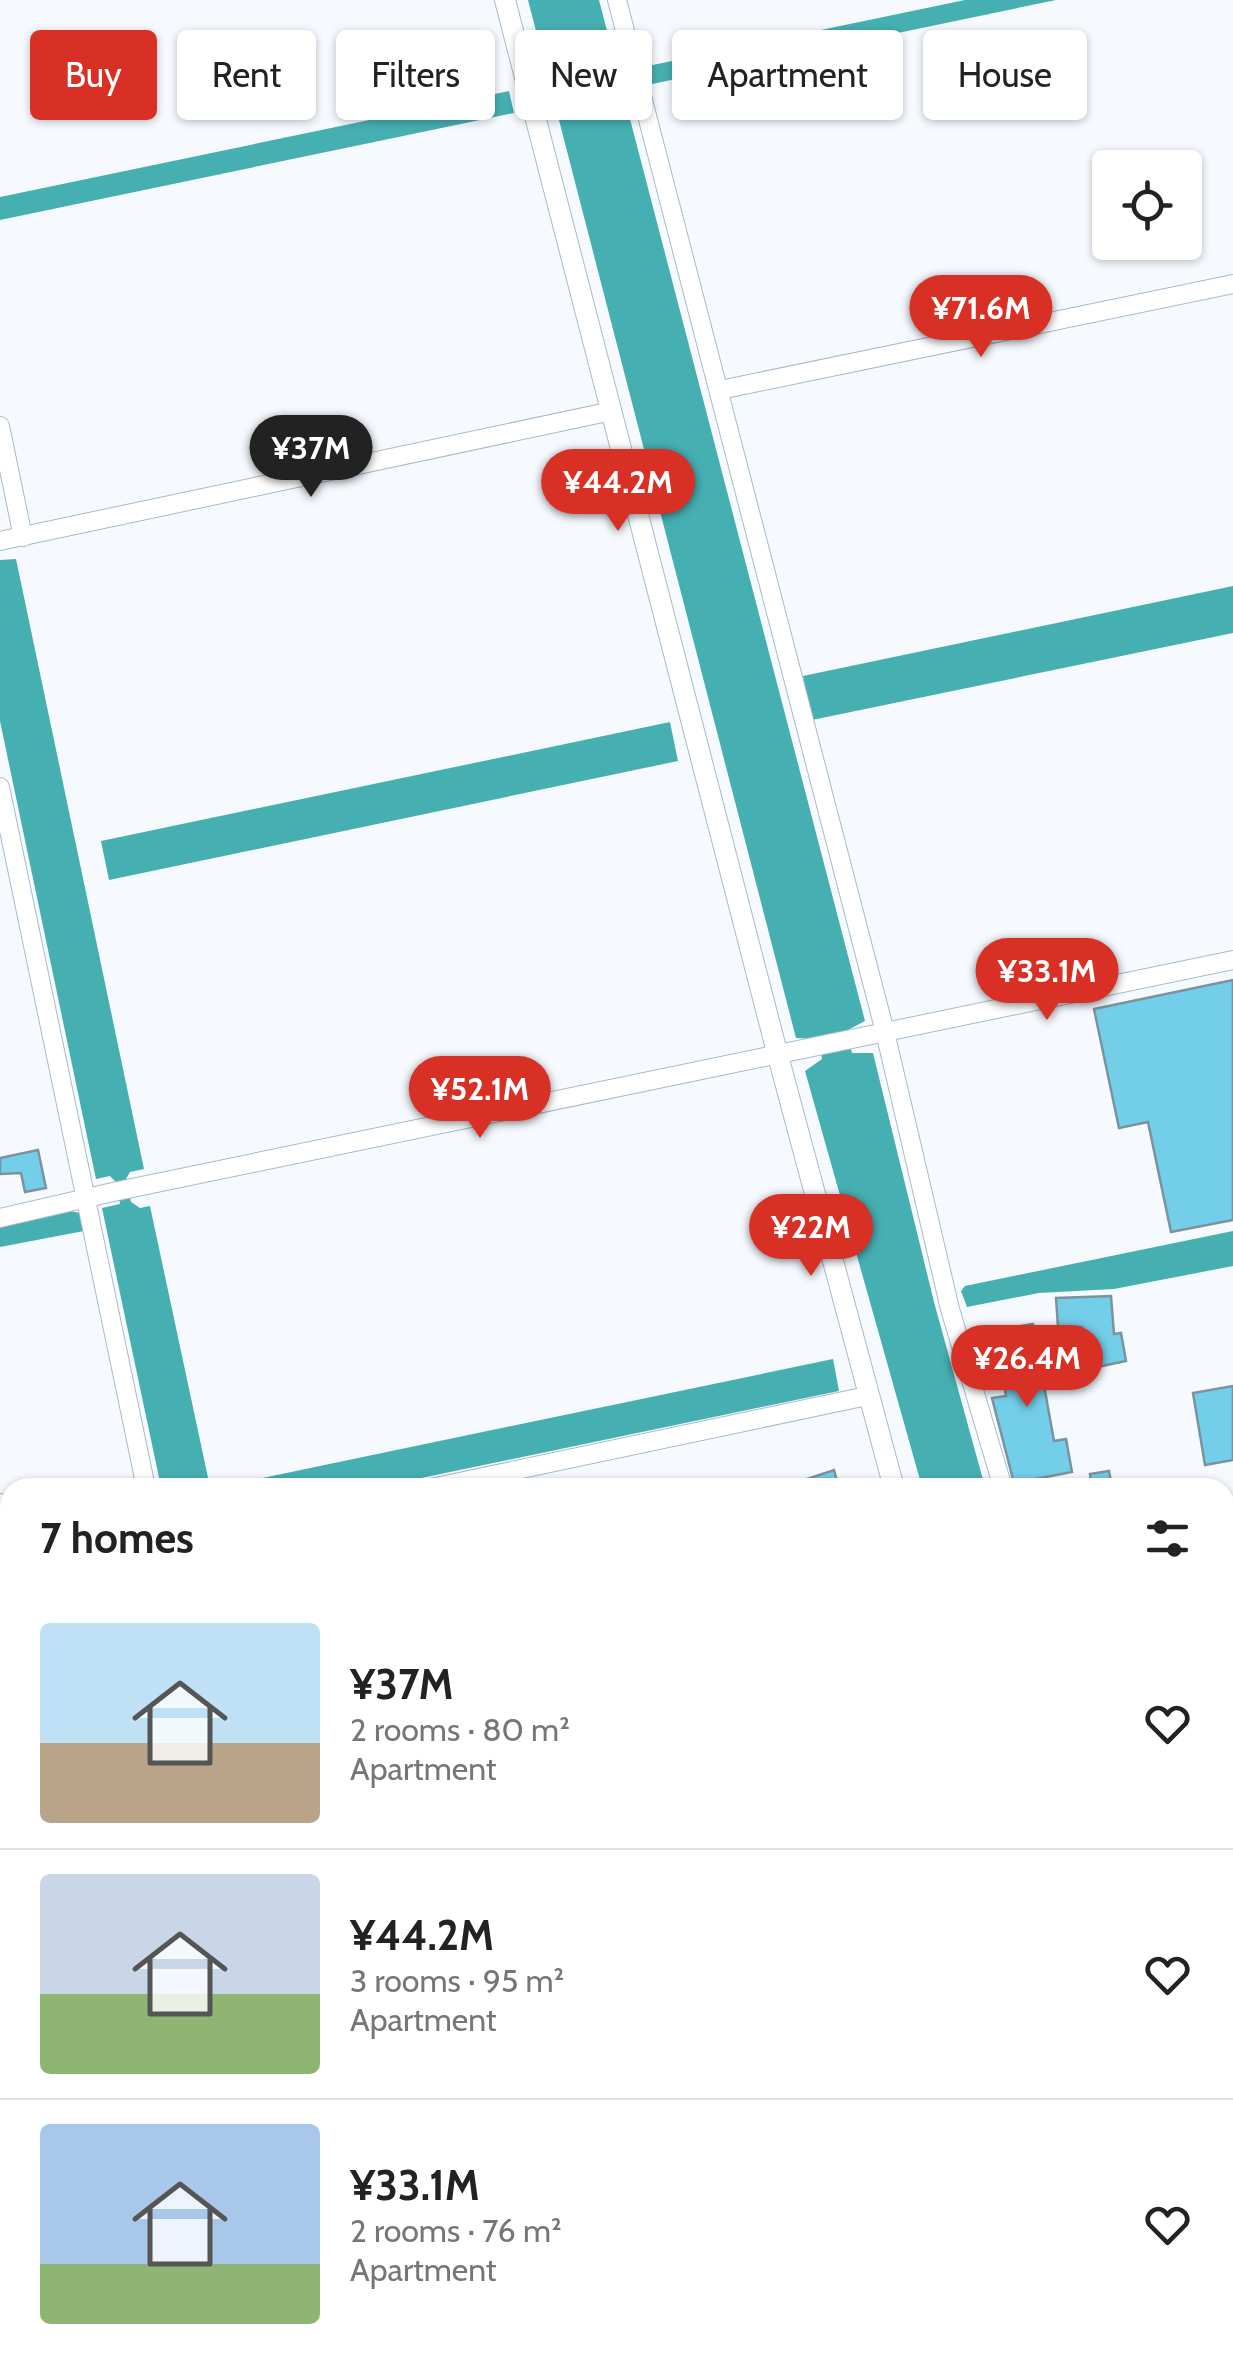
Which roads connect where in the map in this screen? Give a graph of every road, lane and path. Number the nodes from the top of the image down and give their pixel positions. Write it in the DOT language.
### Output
graph roads {
  1 [pos="505,0"];
  2 [pos="617,0"];
  3 [pos="1233,284"];
  4 [pos="720,390"];
  5 [pos="612,411"];
  6 [pos="0,426"];
  7 [pos="23,537"];
  8 [pos="0,541"];
  9 [pos="0,787"];
  10 [pos="1233,960"];
  11 [pos="885,1032"];
  12 [pos="778,1056"];
  13 [pos="88,1197"];
  14 [pos="0,1218"];
  15 [pos="867,1396"];
  16 [pos="144,1478"];
  17 [pos="478,1478"];
  18 [pos="891,1478"];
  19 [pos="1000,1478"];
  1 -- 5 [label="street"];
  2 -- 4 [label="street"];
  3 -- 4 [label="street"];
  4 -- 11 [label="street"];
  5 -- 7 [label="street"];
  5 -- 12 [label="street"];
  6 -- 7 [label="street"];
  7 -- 8 [label="street"];
  9 -- 13 [label="street"];
  10 -- 11 [label="street"];
  11 -- 12 [label="street"];
  11 -- 19 [label="street"];
  12 -- 13 [label="street"];
  12 -- 15 [label="street"];
  13 -- 14 [label="street"];
  13 -- 16 [label="street"];
  15 -- 17 [label="street"];
  15 -- 18 [label="street"];
}
